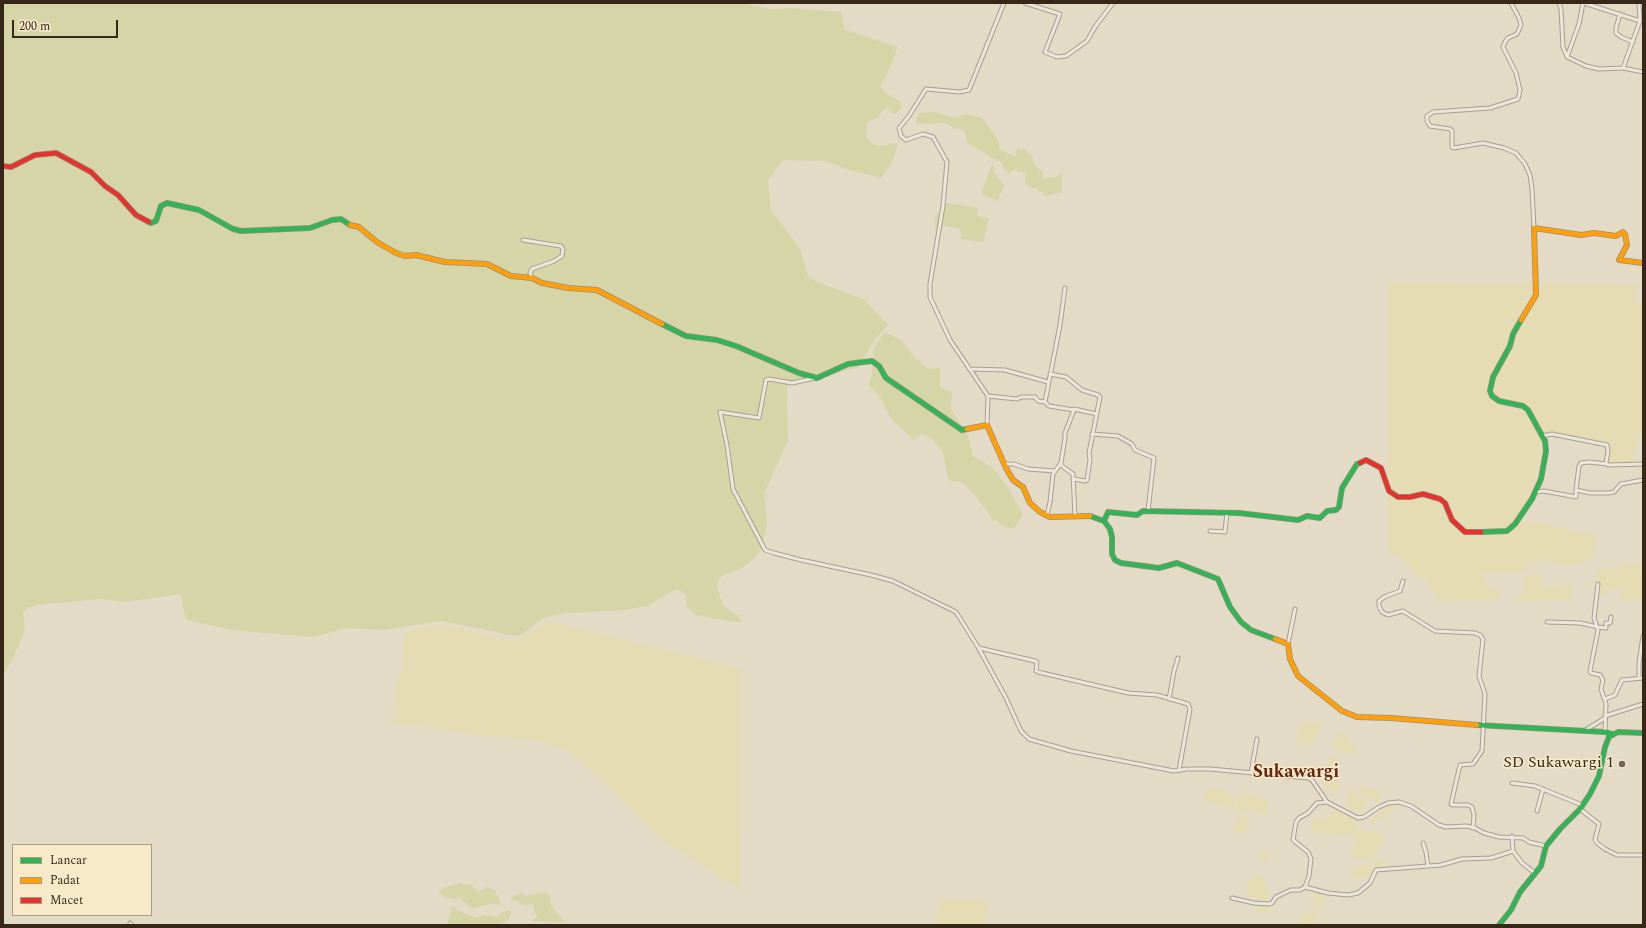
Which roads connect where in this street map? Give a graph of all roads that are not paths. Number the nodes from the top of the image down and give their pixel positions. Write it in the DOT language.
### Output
graph roads {
  1 [pos="1004,3"];
  2 [pos="1025,3"];
  3 [pos="1113,3"];
  4 [pos="1511,3"];
  5 [pos="1559,3"];
  6 [pos="1584,3"];
  7 [pos="1639,3"];
  8 [pos="1620,14"];
  9 [pos="1640,21"];
  10 [pos="1633,42"];
  11 [pos="1567,57"];
  12 [pos="1623,68"];
  13 [pos="1643,72"];
  14 [pos="3,166"];
  15 [pos="1534,228"];
  16 [pos="522,240"];
  17 [pos="1643,263"];
  18 [pos="532,278"];
  19 [pos="1065,288"];
  20 [pos="969,369"];
  21 [pos="1050,374"];
  22 [pos="817,378"];
  23 [pos="1048,382"];
  24 [pos="988,396"];
  25 [pos="1045,402"];
  26 [pos="1074,409"];
  27 [pos="1096,414"];
  28 [pos="987,426"];
  29 [pos="1092,434"];
  30 [pos="1542,436"];
  31 [pos="1061,463"];
  32 [pos="1004,464"];
  33 [pos="1607,464"];
  34 [pos="1643,464"];
  35 [pos="1055,471"];
  36 [pos="1074,479"];
  37 [pos="1643,480"];
  38 [pos="1576,490"];
  39 [pos="1536,492"];
  40 [pos="1148,511"];
  41 [pos="1227,513"];
  42 [pos="1046,515"];
  43 [pos="1074,516"];
  44 [pos="1104,521"];
  45 [pos="1210,531"];
  46 [pos="1403,581"];
  47 [pos="1598,584"];
  48 [pos="1295,609"];
  49 [pos="1612,617"];
  50 [pos="1547,622"];
  51 [pos="1598,627"];
  52 [pos="1643,636"];
  53 [pos="1288,644"];
  54 [pos="979,648"];
  55 [pos="1178,658"];
  56 [pos="1639,678"];
  57 [pos="1643,678"];
  58 [pos="1169,699"];
  59 [pos="1605,699"];
  60 [pos="1643,704"];
  61 [pos="1605,717"];
  62 [pos="1484,725"];
  63 [pos="1583,732"];
  64 [pos="1605,732"];
  65 [pos="1612,734"];
  66 [pos="1643,734"];
  67 [pos="1257,739"];
  68 [pos="1178,770"];
  69 [pos="1251,773"];
  70 [pos="1512,783"];
  71 [pos="1543,789"];
  72 [pos="1327,802"];
  73 [pos="1581,807"];
  74 [pos="1537,811"];
  75 [pos="1473,828"];
  76 [pos="1512,836"];
  77 [pos="1423,843"];
  78 [pos="1546,846"];
  79 [pos="1513,851"];
  80 [pos="1643,855"];
  81 [pos="1428,866"];
  82 [pos="1535,873"];
  83 [pos="1305,887"];
  84 [pos="1232,898"];
  85 [pos="1499,925"];
  1 -- 20 [label="street"];
  2 -- 3 [label="street"];
  4 -- 15 [label="street"];
  5 -- 11 [label="street"];
  6 -- 8 [label="street"];
  6 -- 11 [label="street"];
  7 -- 9 [label="street"];
  8 -- 9 [label="street"];
  8 -- 10 [label="street"];
  9 -- 10 [label="street"];
  10 -- 12 [label="street"];
  11 -- 12 [label="street"];
  12 -- 13 [label="street"];
  14 -- 18 [label="street"];
  15 -- 17 [label="street"];
  15 -- 30 [label="street"];
  16 -- 18 [label="street"];
  18 -- 22 [label="street"];
  19 -- 21 [label="street"];
  20 -- 23 [label="street"];
  20 -- 24 [label="street"];
  21 -- 23 [label="street"];
  21 -- 27 [label="street"];
  22 -- 28 [label="street"];
  22 -- 54 [label="street"];
  23 -- 25 [label="street"];
  24 -- 25 [label="street"];
  24 -- 28 [label="street"];
  25 -- 26 [label="street"];
  26 -- 27 [label="street"];
  26 -- 31 [label="street"];
  27 -- 29 [label="street"];
  28 -- 32 [label="street"];
  29 -- 36 [label="street"];
  29 -- 40 [label="street"];
  30 -- 33 [label="street"];
  30 -- 39 [label="street"];
  31 -- 35 [label="street"];
  31 -- 36 [label="street"];
  32 -- 35 [label="street"];
  32 -- 42 [label="street"];
  33 -- 34 [label="street"];
  33 -- 38 [label="street"];
  35 -- 42 [label="street"];
  36 -- 43 [label="street"];
  37 -- 38 [label="street"];
  38 -- 39 [label="street"];
  39 -- 41 [label="street"];
  40 -- 41 [label="street"];
  40 -- 44 [label="street"];
  41 -- 45 [label="street"];
  42 -- 43 [label="street"];
  43 -- 44 [label="street"];
  44 -- 53 [label="street"];
  46 -- 62 [label="street"];
  47 -- 51 [label="street"];
  48 -- 53 [label="street"];
  49 -- 51 [label="street"];
  50 -- 51 [label="street"];
  51 -- 59 [label="street"];
  52 -- 56 [label="street"];
  53 -- 62 [label="street"];
  54 -- 58 [label="street"];
  54 -- 68 [label="street"];
  55 -- 58 [label="street"];
  56 -- 57 [label="street"];
  56 -- 59 [label="street"];
  58 -- 68 [label="street"];
  59 -- 61 [label="street"];
  60 -- 61 [label="street"];
  61 -- 63 [label="street"];
  61 -- 64 [label="street"];
  62 -- 63 [label="street"];
  62 -- 75 [label="street"];
  63 -- 64 [label="street"];
  64 -- 65 [label="street"];
  65 -- 66 [label="street"];
  65 -- 73 [label="street"];
  67 -- 69 [label="street"];
  68 -- 69 [label="street"];
  69 -- 72 [label="street"];
  70 -- 71 [label="street"];
  71 -- 73 [label="street"];
  71 -- 74 [label="street"];
  72 -- 75 [label="street"];
  72 -- 83 [label="street"];
  73 -- 78 [label="street"];
  73 -- 80 [label="street"];
  75 -- 76 [label="street"];
  76 -- 78 [label="street"];
  76 -- 79 [label="street"];
  77 -- 81 [label="street"];
  78 -- 82 [label="street"];
  79 -- 81 [label="street"];
  79 -- 82 [label="street"];
  81 -- 83 [label="street"];
  82 -- 85 [label="street"];
  83 -- 84 [label="street"];
}
